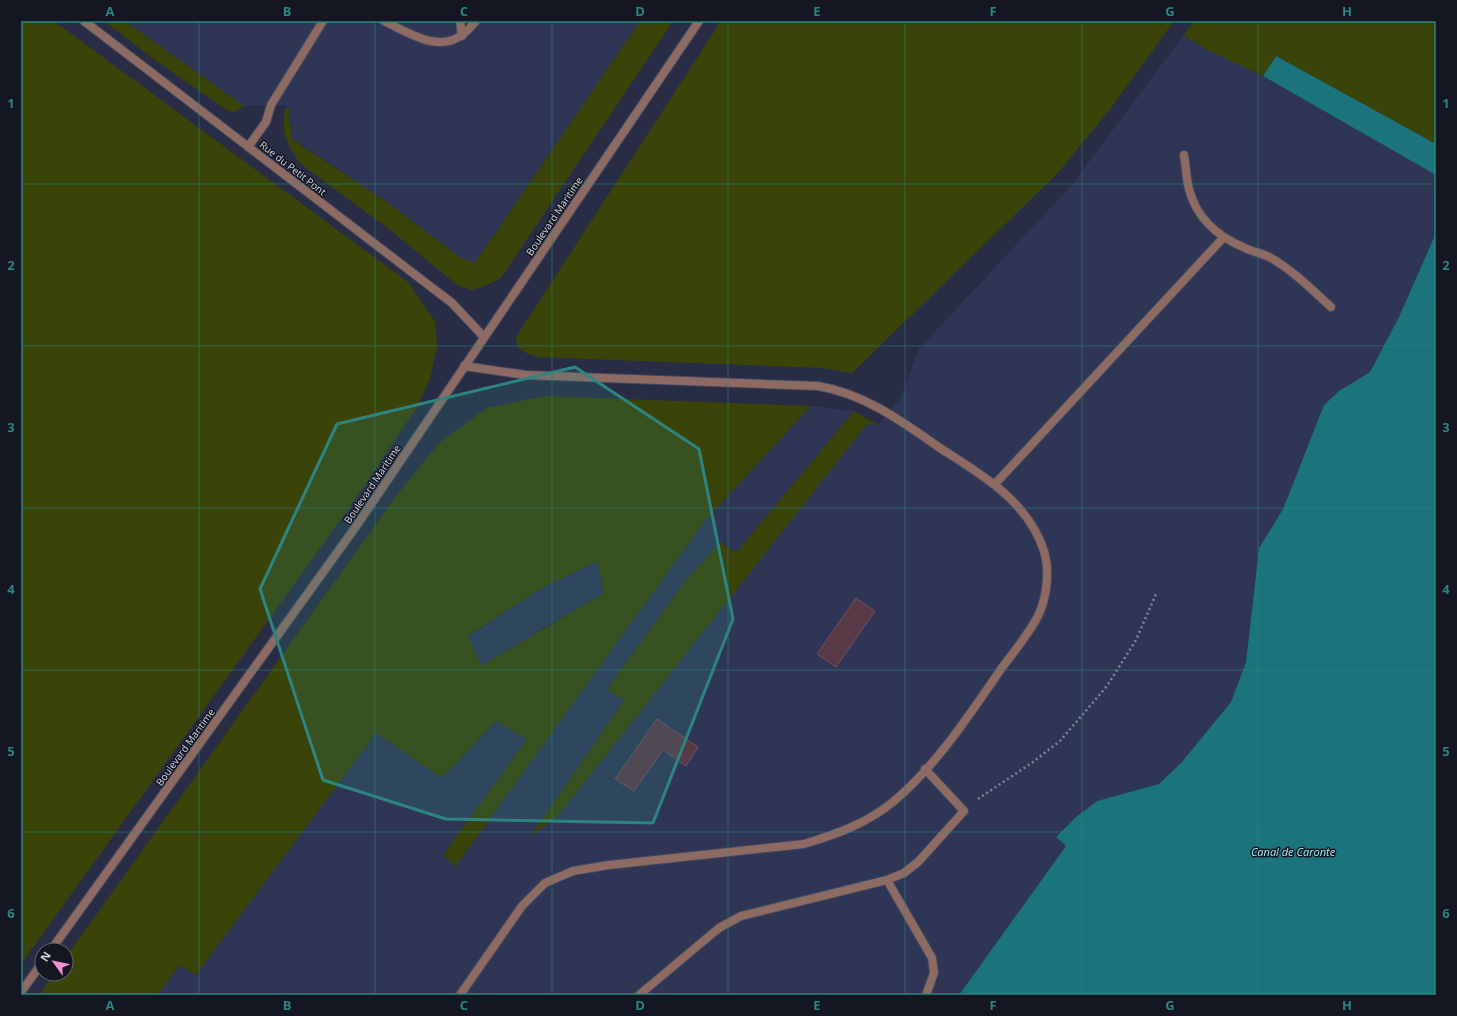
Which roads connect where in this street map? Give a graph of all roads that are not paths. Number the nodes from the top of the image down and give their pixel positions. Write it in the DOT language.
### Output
graph roads {
  1 [pos="84,21"];
  2 [pos="323,21"];
  3 [pos="384,21"];
  4 [pos="460,21"];
  5 [pos="476,21"];
  6 [pos="699,21"];
  7 [pos="462,36"];
  8 [pos="248,147"];
  9 [pos="1184,155"];
  10 [pos="1223,238"];
  11 [pos="1331,307"];
  12 [pos="484,337"];
  13 [pos="464,366"];
  14 [pos="995,484"];
  15 [pos="925,769"];
  16 [pos="887,880"];
  17 [pos="57,942"];
  18 [pos="34,974"];
  19 [pos="21,992"];
  20 [pos="460,995"];
  21 [pos="639,995"];
  22 [pos="926,995"];
  1 -- 8 [label="street, Rue du Petit Pont"];
  2 -- 8 [label="street"];
  3 -- 7 [label="street"];
  4 -- 7 [label="street"];
  5 -- 7 [label="street"];
  6 -- 12 [label="street, Boulevard Maritime"];
  8 -- 12 [label="street, Rue du Petit Pont"];
  9 -- 10 [label="street"];
  10 -- 11 [label="street"];
  10 -- 14 [label="street"];
  12 -- 13 [label="street, Boulevard Maritime"];
  13 -- 14 [label="street"];
  13 -- 17 [label="street, Boulevard Maritime"];
  14 -- 15 [label="street"];
  15 -- 16 [label="street"];
  15 -- 20 [label="street"];
  16 -- 21 [label="street"];
  16 -- 22 [label="street"];
  18 -- 19 [label="street"];
}
